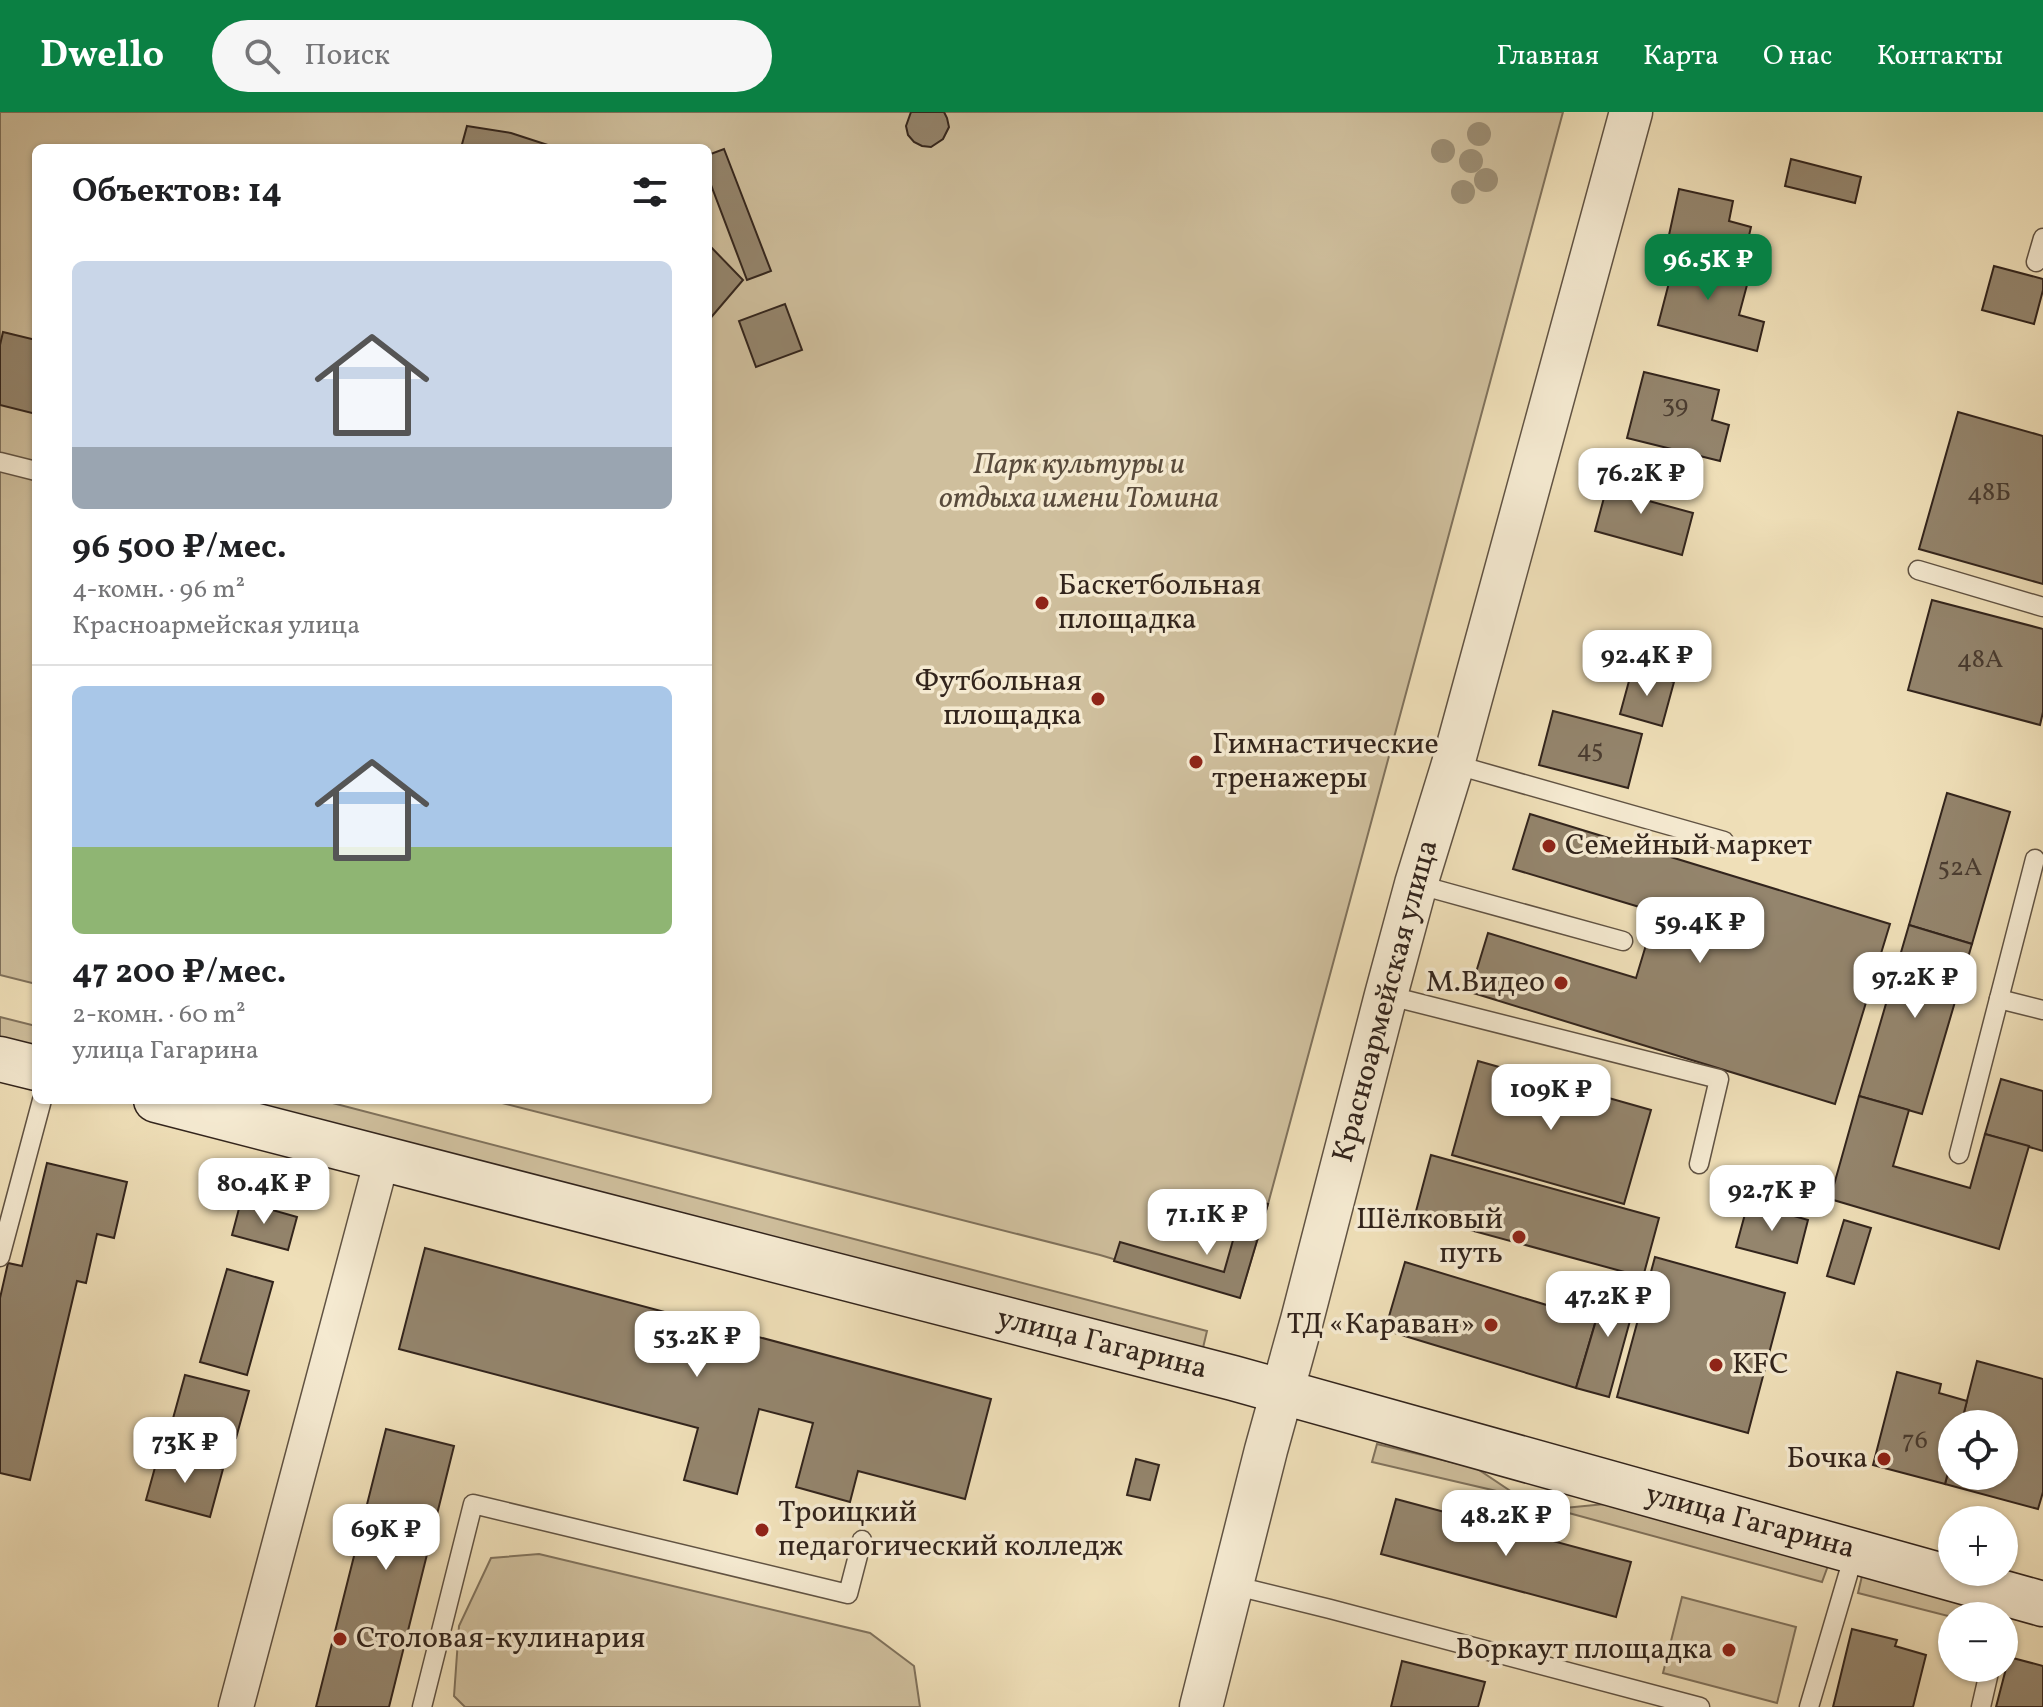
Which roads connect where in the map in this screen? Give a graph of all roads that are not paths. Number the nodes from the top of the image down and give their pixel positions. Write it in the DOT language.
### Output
graph roads {
  1 [pos="1631,112"];
  2 [pos="2043,238"];
  3 [pos="2036,262"];
  4 [pos="0,462"];
  5 [pos="32,470"];
  6 [pos="1918,570"];
  7 [pos="2043,607"];
  8 [pos="1453,764"];
  9 [pos="1724,841"];
  10 [pos="2035,859"];
  11 [pos="1416,884"];
  12 [pos="1623,941"];
  13 [pos="1386,995"];
  14 [pos="1999,999"];
  15 [pos="2043,1010"];
  16 [pos="0,1059"];
  17 [pos="32,1067"];
  18 [pos="41,1104"];
  19 [pos="171,1104"];
  20 [pos="1959,1154"];
  21 [pos="382,1159"];
  22 [pos="1699,1164"];
  23 [pos="0,1257"];
  24 [pos="1282,1392"];
  25 [pos="862,1540"];
  26 [pos="1855,1551"];
  27 [pos="1232,1585"];
  28 [pos="2019,1605"];
  29 [pos="1987,1682"];
  30 [pos="236,1707"];
  31 [pos="422,1707"];
  32 [pos="1201,1707"];
  33 [pos="1700,1707"];
  34 [pos="1809,1707"];
  35 [pos="1981,1707"];
  1 -- 8 [label="street, Красноармейская улица"];
  2 -- 3 [label="lane"];
  4 -- 5 [label="lane"];
  6 -- 7 [label="lane"];
  8 -- 9 [label="lane"];
  8 -- 11 [label="street, Красноармейская улица"];
  10 -- 14 [label="lane"];
  11 -- 12 [label="lane"];
  11 -- 13 [label="street, Красноармейская улица"];
  13 -- 22 [label="lane"];
  13 -- 24 [label="street, Красноармейская улица"];
  14 -- 15 [label="lane"];
  14 -- 20 [label="lane"];
  16 -- 17 [label="main road"];
  18 -- 23 [label="lane"];
  19 -- 21 [label="main road, улица Гагарина"];
  21 -- 24 [label="main road, улица Гагарина"];
  21 -- 30 [label="street"];
  24 -- 26 [label="main road, улица Гагарина"];
  24 -- 27 [label="street, Красноармейская улица"];
  25 -- 31 [label="lane"];
  26 -- 28 [label="main road, улица Гагарина"];
  26 -- 34 [label="lane"];
  27 -- 32 [label="street, Красноармейская улица"];
  27 -- 33 [label="lane"];
  29 -- 35 [label="lane"];
}
